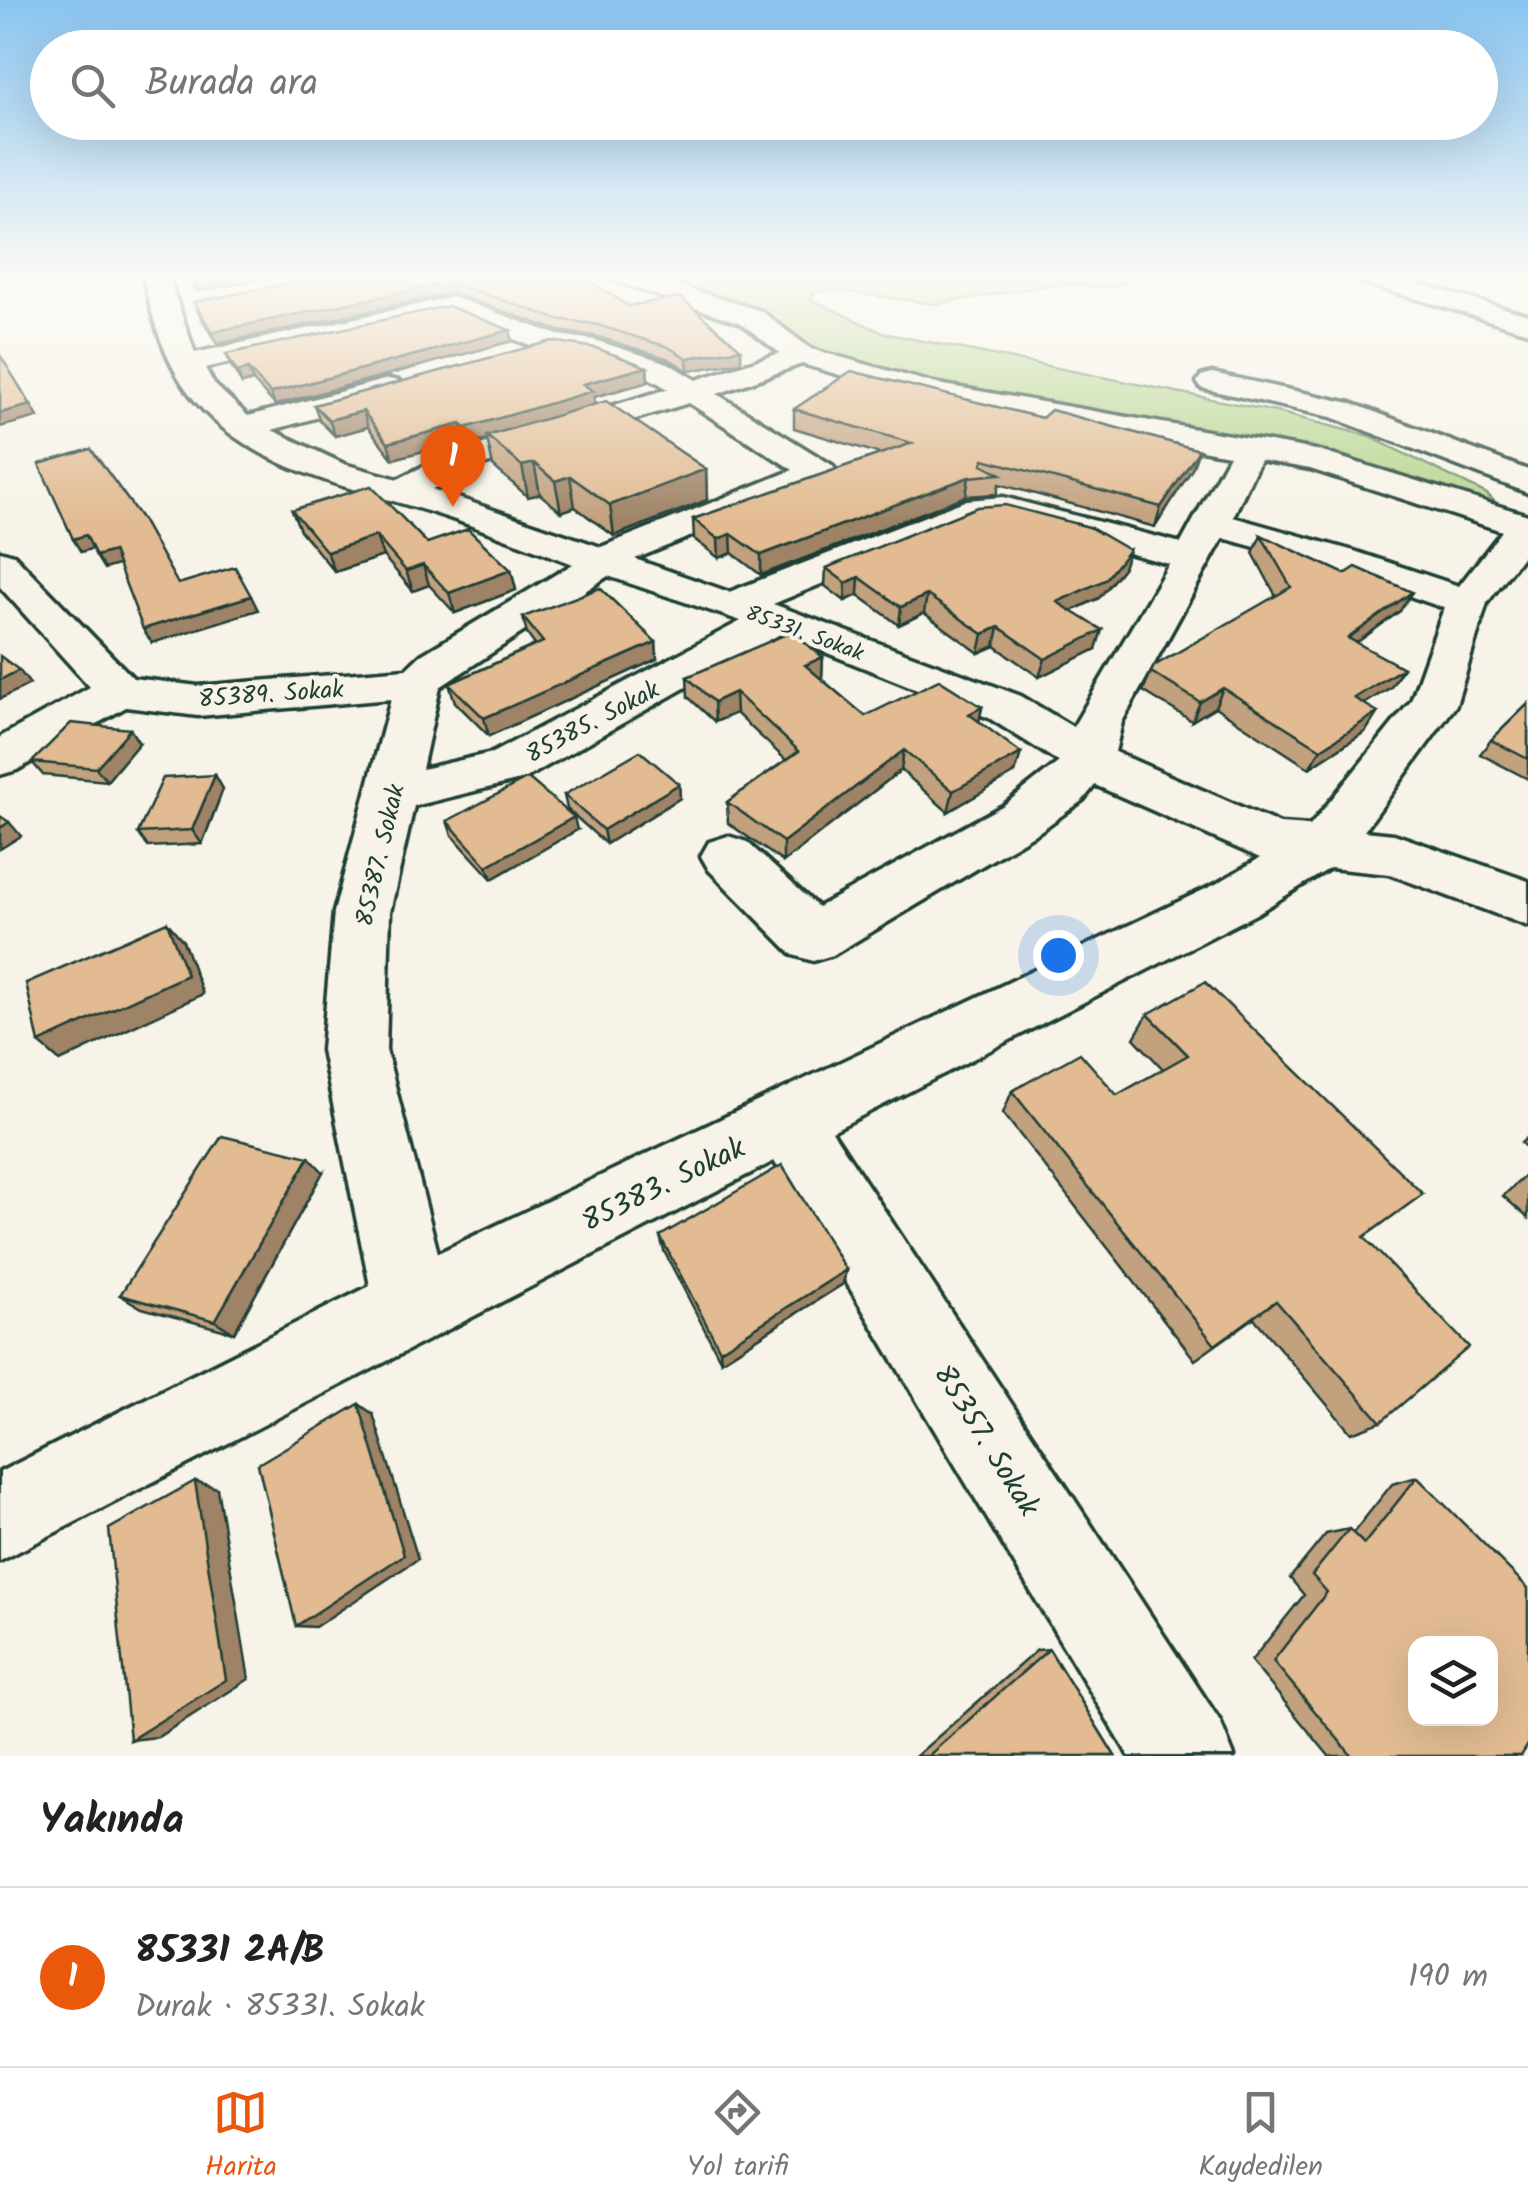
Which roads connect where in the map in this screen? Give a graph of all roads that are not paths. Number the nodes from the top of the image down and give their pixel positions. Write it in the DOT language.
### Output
graph roads {
  1 [pos="184,358"];
  2 [pos="212,358"];
  3 [pos="622,358"];
  4 [pos="790,358"];
  5 [pos="814,358"];
  6 [pos="185,364"];
  7 [pos="426,378"];
  8 [pos="1212,382"];
  9 [pos="692,392"];
  10 [pos="615,415"];
  11 [pos="242,428"];
  12 [pos="646,437"];
  13 [pos="1250,447"];
  14 [pos="708,480"];
  15 [pos="1528,482"];
  16 [pos="400,492"];
  17 [pos="739,502"];
  18 [pos="1527,527"];
  19 [pos="1202,541"];
  20 [pos="605,560"];
  21 [pos="0,563"];
  22 [pos="1466,602"];
  23 [pos="731,606"];
  24 [pos="778,618"];
  25 [pos="418,682"];
  26 [pos="119,691"];
  27 [pos="0,758"];
  28 [pos="1089,760"];
  29 [pos="393,793"];
  30 [pos="1324,846"];
  31 [pos="728,856"];
  32 [pos="1528,904"];
  33 [pos="788,1123"];
  34 [pos="409,1307"];
  35 [pos="0,1518"];
  36 [pos="1185,1756"];
  1 -- 6 [label="street, 85331. Sokak"];
  2 -- 6 [label="street"];
  3 -- 9 [label="street"];
  4 -- 9 [label="street"];
  5 -- 13 [label="street"];
  6 -- 11 [label="street, 85331. Sokak"];
  7 -- 11 [label="street"];
  8 -- 15 [label="street"];
  9 -- 10 [label="street"];
  9 -- 17 [label="street"];
  10 -- 12 [label="street"];
  10 -- 16 [label="street"];
  11 -- 16 [label="street, 85331. Sokak"];
  13 -- 18 [label="street"];
  13 -- 19 [label="street"];
  14 -- 17 [label="street"];
  16 -- 20 [label="street, 85331. Sokak"];
  17 -- 20 [label="street"];
  18 -- 22 [label="street"];
  19 -- 22 [label="street"];
  19 -- 23 [label="street"];
  19 -- 28 [label="street"];
  20 -- 23 [label="street, 85331. Sokak"];
  20 -- 25 [label="street"];
  21 -- 26 [label="street"];
  22 -- 30 [label="street"];
  23 -- 24 [label="street, 85331. Sokak"];
  24 -- 28 [label="street, 85331. Sokak"];
  24 -- 29 [label="street, 85385. Sokak"];
  25 -- 26 [label="street, 85389. Sokak"];
  25 -- 29 [label="street, 85387. Sokak"];
  26 -- 27 [label="street"];
  28 -- 30 [label="street, 85331. Sokak"];
  28 -- 31 [label="street"];
  29 -- 34 [label="street, 85387. Sokak"];
  30 -- 32 [label="street, 85331. Sokak"];
  30 -- 33 [label="street, 85383. Sokak"];
  33 -- 34 [label="street, 85383. Sokak"];
  33 -- 36 [label="street, 85357. Sokak"];
  34 -- 35 [label="street, 85383. Sokak"];
}
